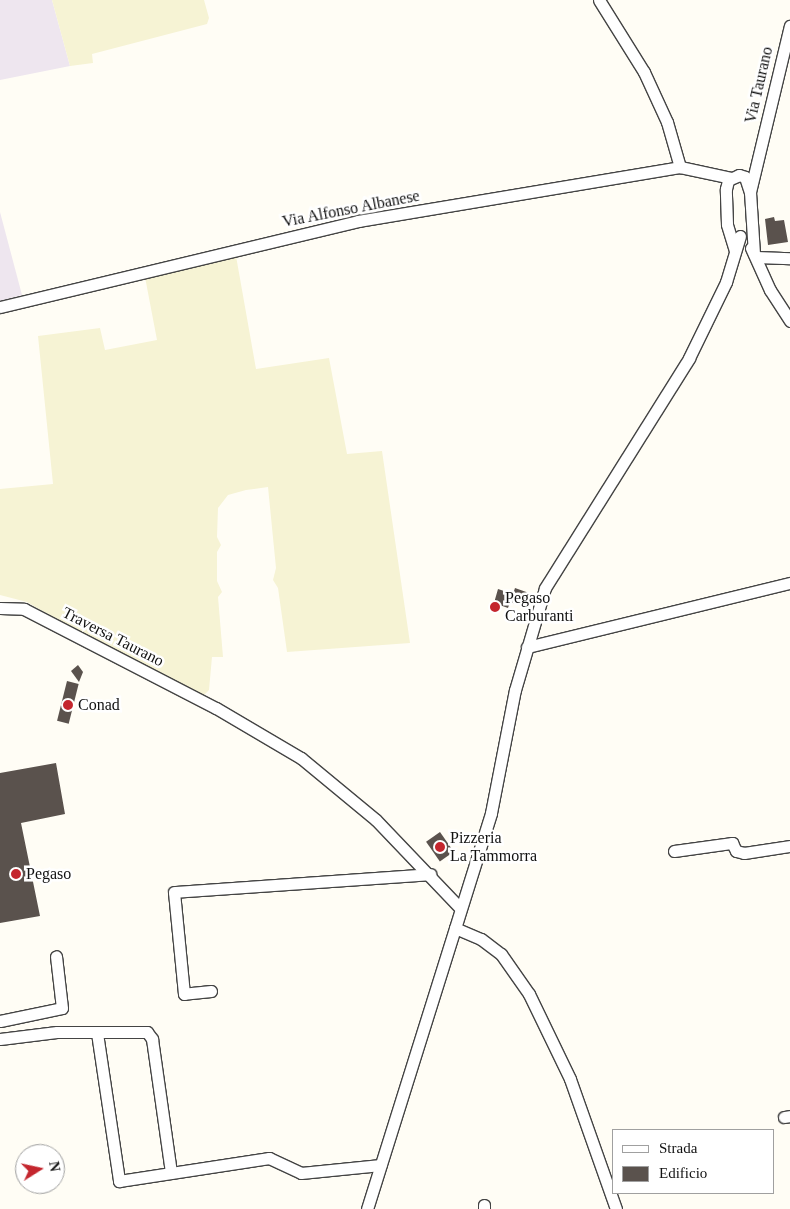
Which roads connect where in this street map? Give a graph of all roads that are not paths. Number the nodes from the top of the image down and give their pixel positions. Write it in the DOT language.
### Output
graph roads {
  1 [pos="599,0"];
  2 [pos="790,26"];
  3 [pos="760,152"];
  4 [pos="680,167"];
  5 [pos="732,181"];
  6 [pos="750,192"];
  7 [pos="741,232"];
  8 [pos="755,255"];
  9 [pos="735,256"];
  10 [pos="790,258"];
  11 [pos="0,307"];
  12 [pos="790,321"];
  13 [pos="790,583"];
  14 [pos="0,608"];
  15 [pos="527,647"];
  16 [pos="790,846"];
  17 [pos="674,851"];
  18 [pos="430,874"];
  19 [pos="460,908"];
  20 [pos="455,928"];
  21 [pos="56,956"];
  22 [pos="211,991"];
  23 [pos="0,1021"];
  24 [pos="96,1033"];
  25 [pos="0,1039"];
  26 [pos="382,1165"];
  27 [pos="170,1173"];
  28 [pos="367,1209"];
  29 [pos="616,1209"];
  1 -- 4 [label="street"];
  2 -- 3 [label="street, Via Taurano"];
  3 -- 5 [label="street, Via Taurano"];
  3 -- 6 [label="street, Via Taurano"];
  4 -- 5 [label="street, Via Alfonso Albanese"];
  4 -- 11 [label="street, Via Alfonso Albanese"];
  5 -- 6 [label="street"];
  5 -- 7 [label="street"];
  6 -- 7 [label="street, Via Taurano"];
  7 -- 8 [label="street"];
  7 -- 9 [label="street"];
  8 -- 9 [label="street"];
  8 -- 10 [label="street"];
  8 -- 12 [label="street"];
  9 -- 15 [label="street"];
  13 -- 15 [label="street"];
  14 -- 18 [label="street, Traversa Taurano"];
  15 -- 19 [label="street"];
  16 -- 17 [label="street"];
  18 -- 19 [label="street, Traversa Taurano"];
  18 -- 22 [label="street"];
  19 -- 20 [label="street"];
  20 -- 26 [label="street"];
  20 -- 29 [label="street"];
  21 -- 23 [label="street"];
  24 -- 25 [label="street"];
  24 -- 27 [label="street"];
  24 -- 27 [label="street"];
  26 -- 27 [label="street"];
  26 -- 28 [label="street"];
}
